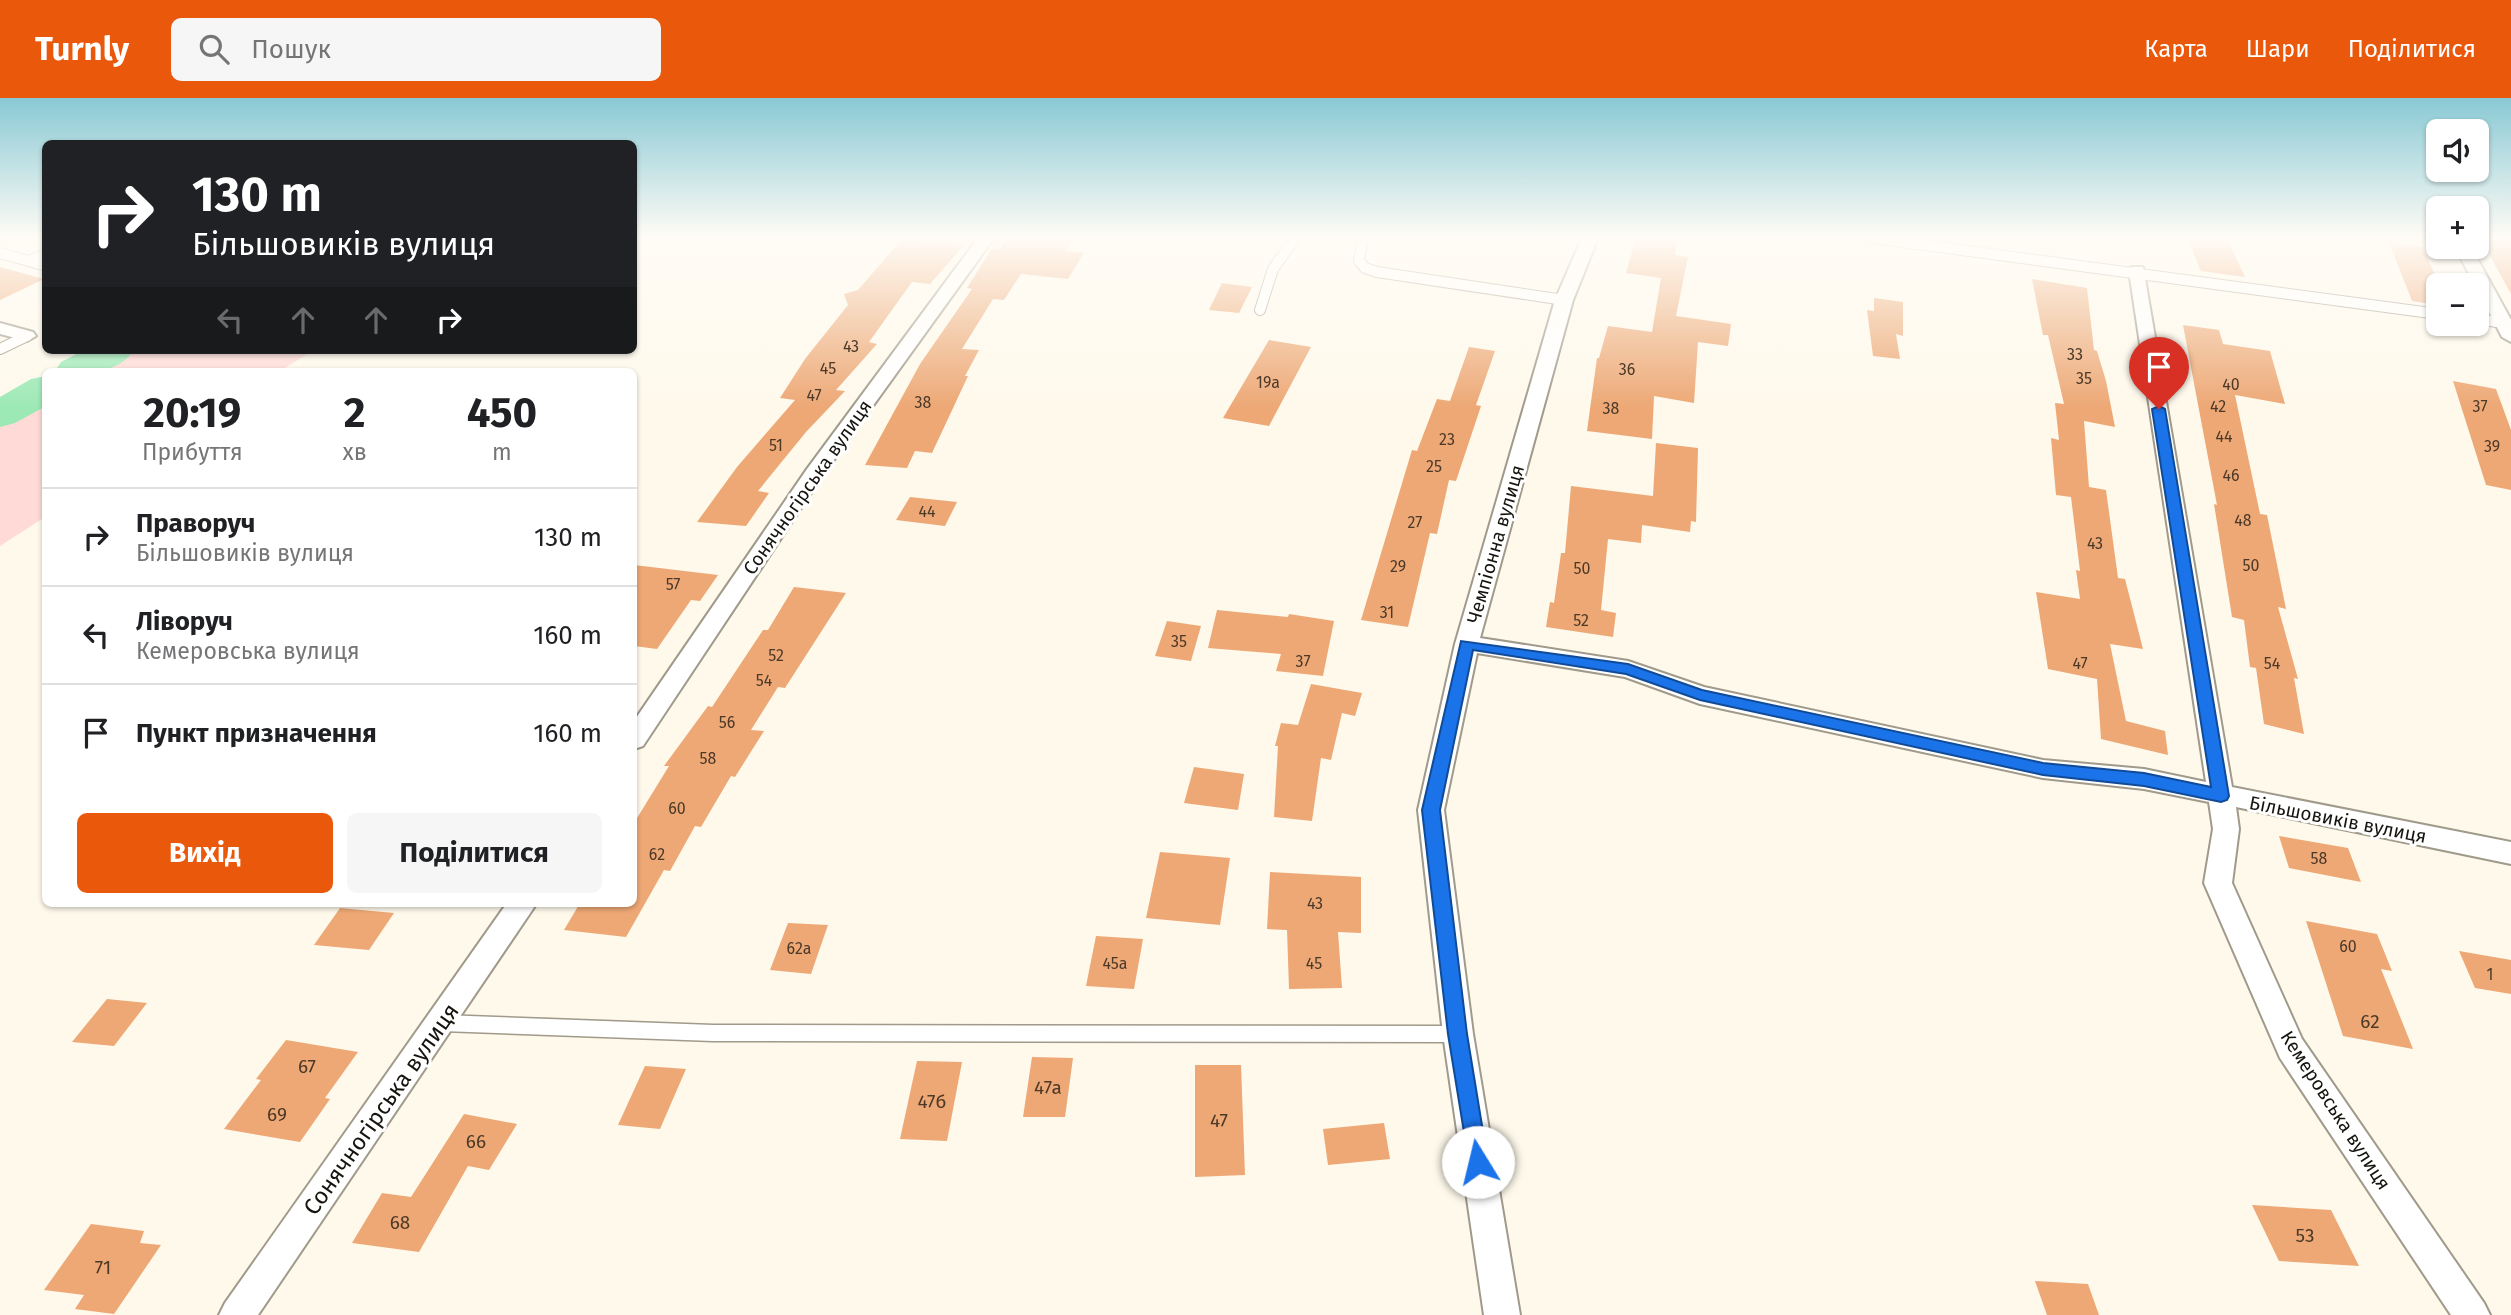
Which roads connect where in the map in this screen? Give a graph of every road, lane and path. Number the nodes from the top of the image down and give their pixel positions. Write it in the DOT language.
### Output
graph roads {
  1 [pos="944,295"];
  2 [pos="1265,295"];
  3 [pos="1529,295"];
  4 [pos="1566,295"];
  5 [pos="2141,295"];
  6 [pos="2304,295"];
  7 [pos="2490,295"];
  8 [pos="1564,300"];
  9 [pos="1260,310"];
  10 [pos="2426,312"];
  11 [pos="2489,323"];
  12 [pos="0,328"];
  13 [pos="2509,328"];
  14 [pos="27,336"];
  15 [pos="0,349"];
  16 [pos="1467,644"];
  17 [pos="637,736"];
  18 [pos="2221,796"];
  19 [pos="2509,859"];
  20 [pos="520,907"];
  21 [pos="442,1023"];
  22 [pos="1458,1034"];
  23 [pos="237,1315"];
  24 [pos="1502,1315"];
  25 [pos="2472,1315"];
  1 -- 17 [label="street, Сонячногірська вулиця"];
  2 -- 9 [label="lane"];
  3 -- 8 [label="lane"];
  4 -- 8 [label="street, Чемпіонна вулиця"];
  5 -- 18 [label="street, Кемеровська вулиця"];
  6 -- 10 [label="lane"];
  7 -- 13 [label="street"];
  8 -- 16 [label="street, Чемпіонна вулиця"];
  11 -- 13 [label="lane"];
  12 -- 14 [label="street"];
  14 -- 15 [label="lane"];
  16 -- 18 [label="street, Більшовиків вулиця"];
  16 -- 22 [label="street, Чемпіонна вулиця"];
  18 -- 19 [label="street, Більшовиків вулиця"];
  18 -- 25 [label="street, Кемеровська вулиця"];
  20 -- 21 [label="street, Сонячногірська вулиця"];
  21 -- 22 [label="lane"];
  21 -- 23 [label="street, Сонячногірська вулиця"];
  22 -- 24 [label="street, Чемпіонна вулиця"];
}
